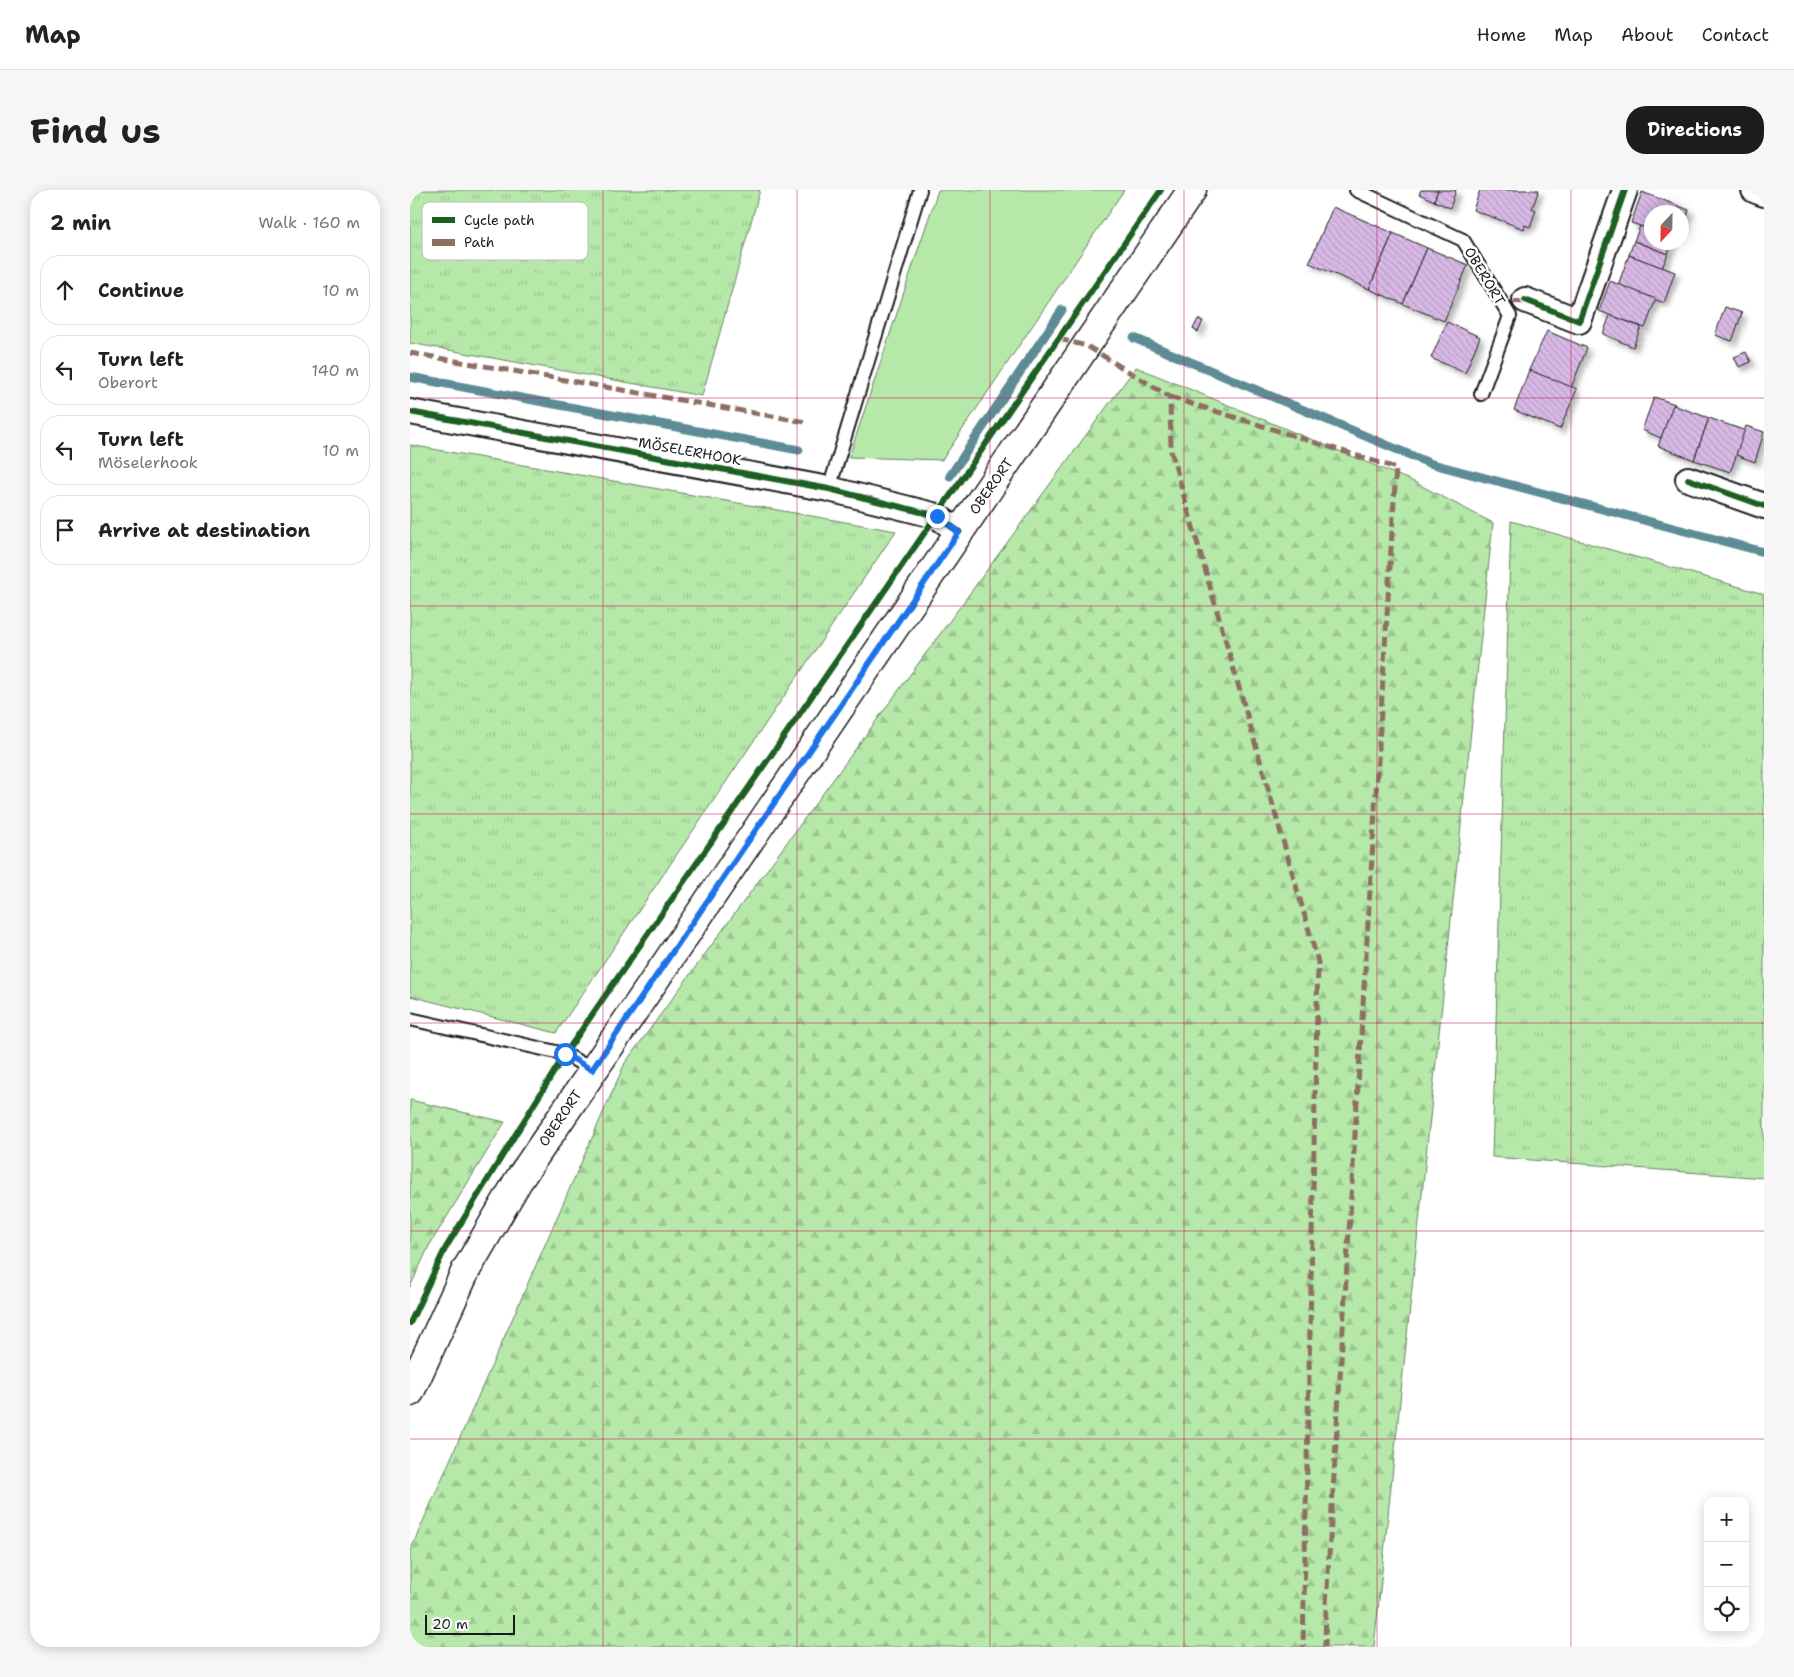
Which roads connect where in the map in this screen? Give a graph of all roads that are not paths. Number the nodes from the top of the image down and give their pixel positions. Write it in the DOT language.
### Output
graph roads {
  1 [pos="920,190"];
  2 [pos="1192,190"];
  3 [pos="1356,190"];
  4 [pos="1625,190"];
  5 [pos="1754,190"];
  6 [pos="1764,194"];
  7 [pos="1525,300"];
  8 [pos="1481,394"];
  9 [pos="410,412"];
  10 [pos="1688,478"];
  11 [pos="829,489"];
  12 [pos="1764,506"];
  13 [pos="959,532"];
  14 [pos="410,1019"];
  15 [pos="592,1070"];
  16 [pos="410,1392"];
  1 -- 11 [label="lane"];
  2 -- 13 [label="main road, OBERORT"];
  3 -- 8 [label="lane, OBERORT"];
  4 -- 7 [label="street"];
  5 -- 6 [label="street"];
  9 -- 11 [label="street, MÖSELERHOOK"];
  10 -- 12 [label="street"];
  11 -- 13 [label="street, MÖSELERHOOK"];
  13 -- 15 [label="main road, OBERORT"];
  14 -- 15 [label="lane"];
  15 -- 16 [label="main road, OBERORT"];
}
